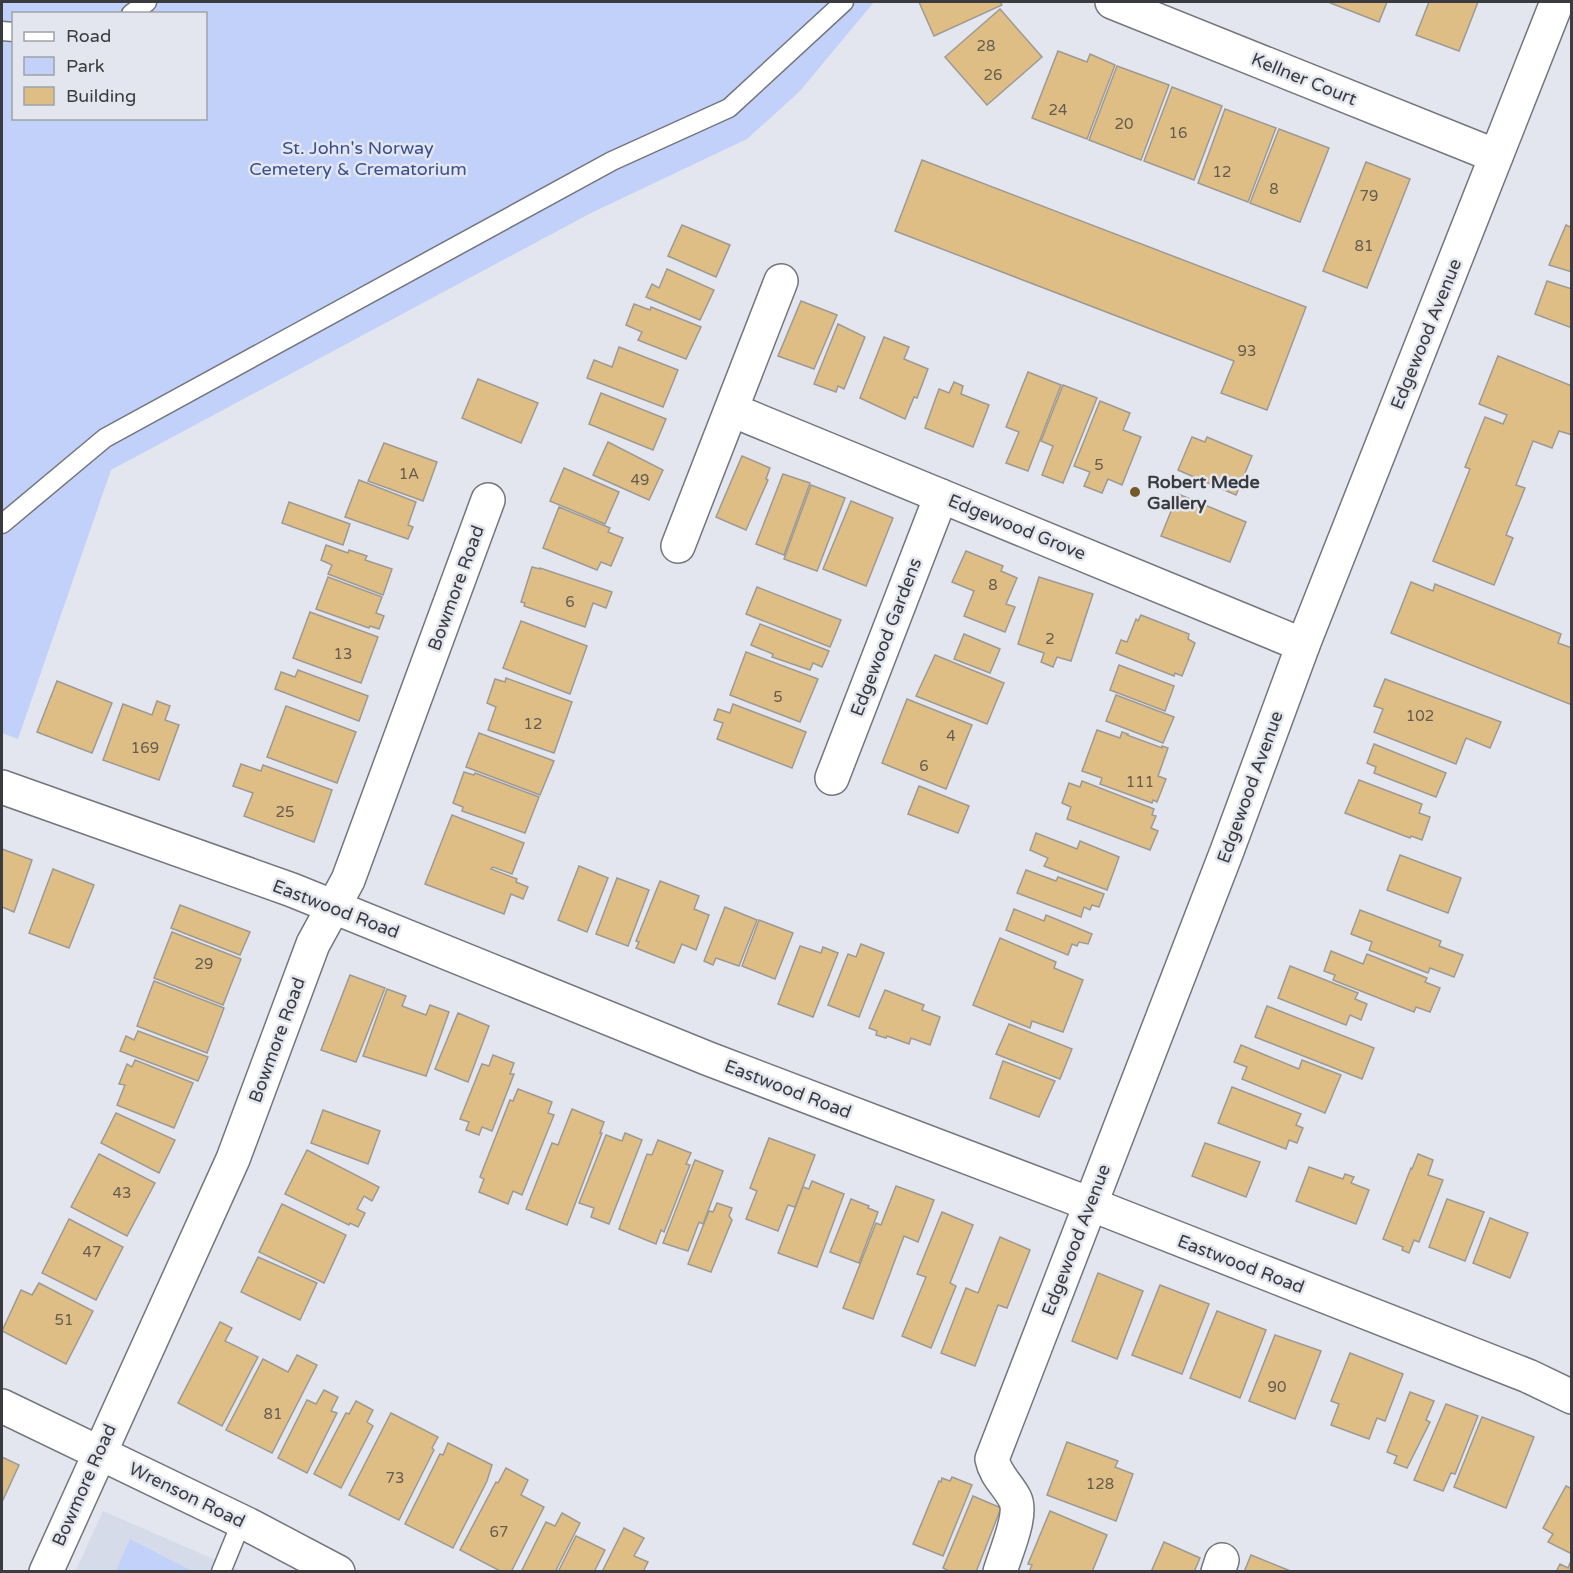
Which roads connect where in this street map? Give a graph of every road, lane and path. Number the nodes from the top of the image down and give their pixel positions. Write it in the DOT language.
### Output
graph roads {
  1 [pos="147,2"];
  2 [pos="844,2"];
  3 [pos="1112,2"];
  4 [pos="1557,2"];
  5 [pos="134,12"];
  6 [pos="1496,156"];
  7 [pos="781,282"];
  8 [pos="732,410"];
  9 [pos="941,495"];
  10 [pos="488,500"];
  11 [pos="2,524"];
  12 [pos="678,546"];
  13 [pos="1303,645"];
  14 [pos="832,778"];
  15 [pos="2,787"];
  16 [pos="334,907"];
  17 [pos="1090,1204"];
  18 [pos="1572,1397"];
  19 [pos="2,1406"];
  20 [pos="99,1452"];
  21 [pos="241,1523"];
  22 [pos="46,1572"];
  23 [pos="221,1572"];
  24 [pos="338,1572"];
  25 [pos="1000,1572"];
  1 -- 5 [label="lane"];
  2 -- 11 [label="lane"];
  3 -- 6 [label="street, Kellner Court"];
  4 -- 6 [label="street, Edgewood Avenue"];
  6 -- 13 [label="street, Edgewood Avenue"];
  7 -- 8 [label="street"];
  8 -- 9 [label="street, Edgewood Grove"];
  8 -- 12 [label="street"];
  9 -- 13 [label="street, Edgewood Grove"];
  9 -- 14 [label="street, Edgewood Gardens"];
  10 -- 16 [label="street, Bowmore Road"];
  13 -- 17 [label="street, Edgewood Avenue"];
  15 -- 16 [label="street, Eastwood Road"];
  16 -- 17 [label="street, Eastwood Road"];
  16 -- 20 [label="street, Bowmore Road"];
  17 -- 18 [label="street, Eastwood Road"];
  17 -- 25 [label="street, Edgewood Avenue"];
  19 -- 20 [label="street, Wrenson Road"];
  20 -- 21 [label="street, Wrenson Road"];
  20 -- 22 [label="street, Bowmore Road"];
  21 -- 23 [label="lane"];
  21 -- 24 [label="street, Wrenson Road"];
}
